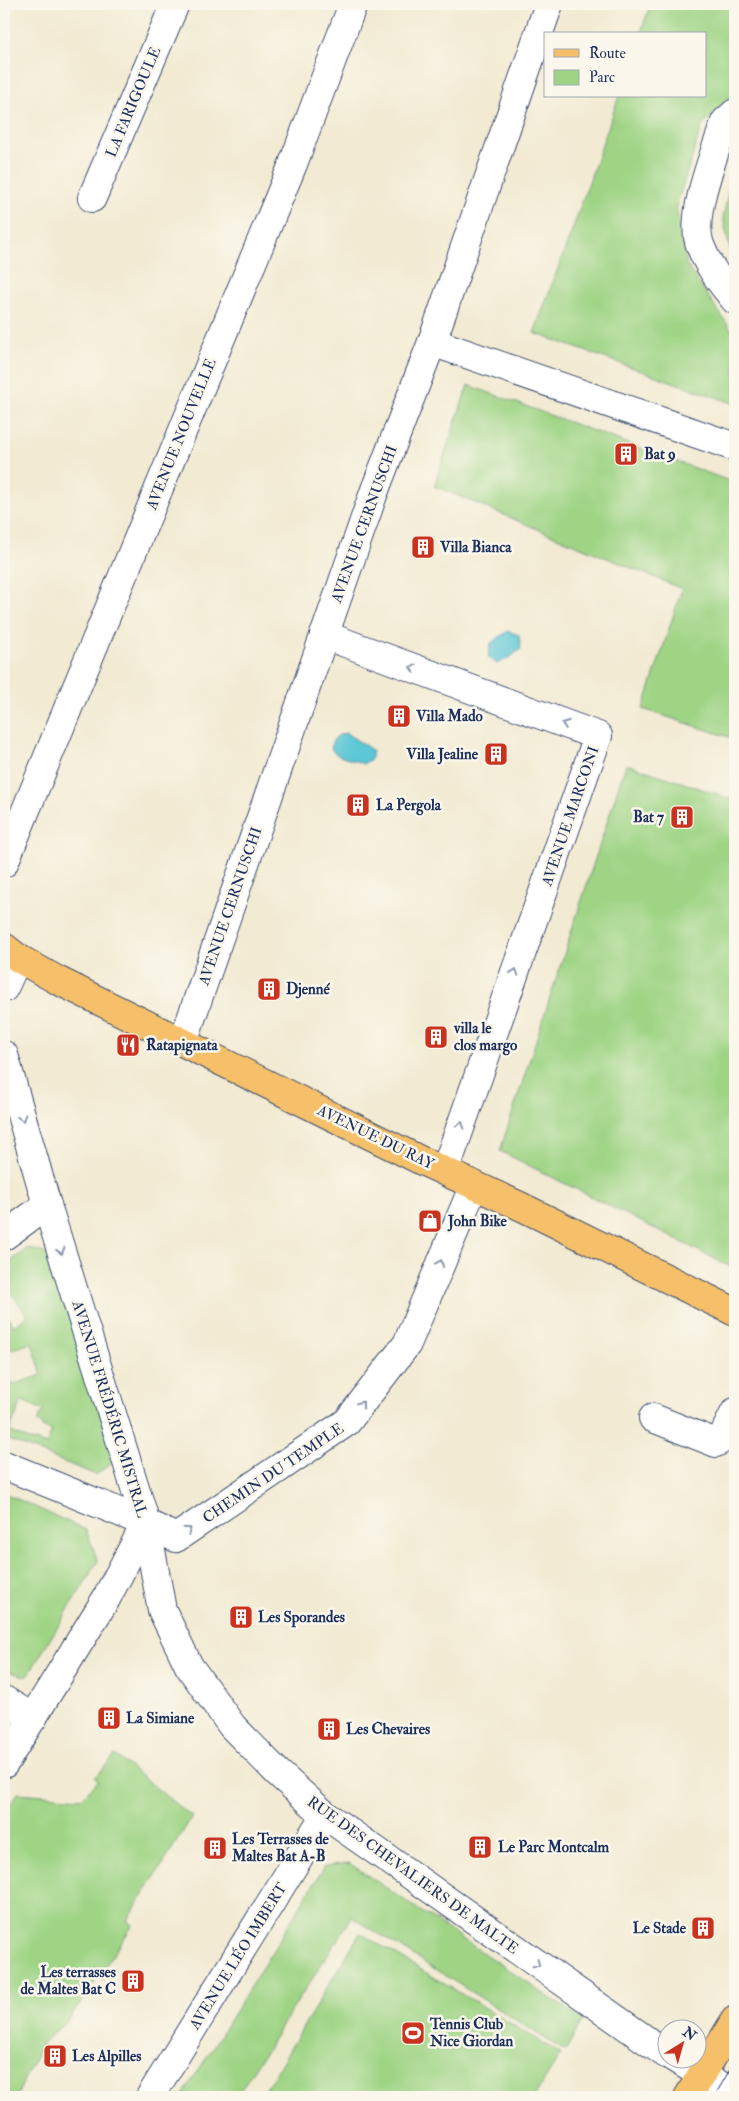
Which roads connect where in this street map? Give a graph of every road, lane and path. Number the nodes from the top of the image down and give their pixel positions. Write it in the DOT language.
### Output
graph roads {
  1 [pos="353,4"];
  2 [pos="173,5"];
  3 [pos="547,5"];
  4 [pos="735,113"];
  5 [pos="92,198"];
  6 [pos="735,300"];
  7 [pos="432,342"];
  8 [pos="735,447"];
  9 [pos="324,635"];
  10 [pos="4,863"];
  11 [pos="11,953"];
  12 [pos="4,988"];
  13 [pos="183,1042"];
  14 [pos="4,1055"];
  15 [pos="445,1172"];
  16 [pos="474,1185"];
  17 [pos="47,1204"];
  18 [pos="4,1236"];
  19 [pos="735,1312"];
  20 [pos="735,1412"];
  21 [pos="653,1418"];
  22 [pos="4,1465"];
  23 [pos="146,1523"];
  24 [pos="4,1700"];
  25 [pos="33,1718"];
  26 [pos="4,1764"];
  27 [pos="325,1816"];
  28 [pos="735,2020"];
  29 [pos="656,2047"];
  30 [pos="681,2068"];
  31 [pos="694,2086"];
  32 [pos="735,2094"];
  33 [pos="150,2097"];
  1 -- 10 [label="street, AVENUE NOUVELLE"];
  2 -- 5 [label="street, LA FARIGOULE"];
  3 -- 7 [label="street, AVENUE CERNUSCHI"];
  4 -- 6 [label="street"];
  7 -- 8 [label="street"];
  7 -- 9 [label="street, AVENUE CERNUSCHI"];
  9 -- 13 [label="street, AVENUE CERNUSCHI"];
  15 -- 9 [label="street, AVENUE MARCONI, one-way"];
  11 -- 12 [label="street"];
  11 -- 13 [label="main road, AVENUE DU RAY"];
  13 -- 15 [label="main road, AVENUE DU RAY"];
  14 -- 17 [label="street, AVENUE FRÉDÉRIC MISTRAL, one-way"];
  15 -- 16 [label="main road, AVENUE DU RAY"];
  16 -- 19 [label="main road, AVENUE DU RAY"];
  23 -- 16 [label="street, CHEMIN DU TEMPLE, one-way"];
  17 -- 18 [label="street"];
  17 -- 23 [label="street, AVENUE FRÉDÉRIC MISTRAL, one-way"];
  20 -- 21 [label="street"];
  22 -- 23 [label="street"];
  23 -- 25 [label="street, AVENUE FRÉDÉRIC MISTRAL"];
  23 -- 27 [label="street, RUE DES CHEVALIERS DE MALTE"];
  24 -- 25 [label="street"];
  25 -- 26 [label="street, AVENUE FRÉDÉRIC MISTRAL"];
  27 -- 29 [label="street, RUE DES CHEVALIERS DE MALTE, one-way"];
  27 -- 33 [label="street, AVENUE LÉO IMBERT"];
  28 -- 31 [label="main road"];
  30 -- 31 [label="street"];
  31 -- 32 [label="street"];
}
